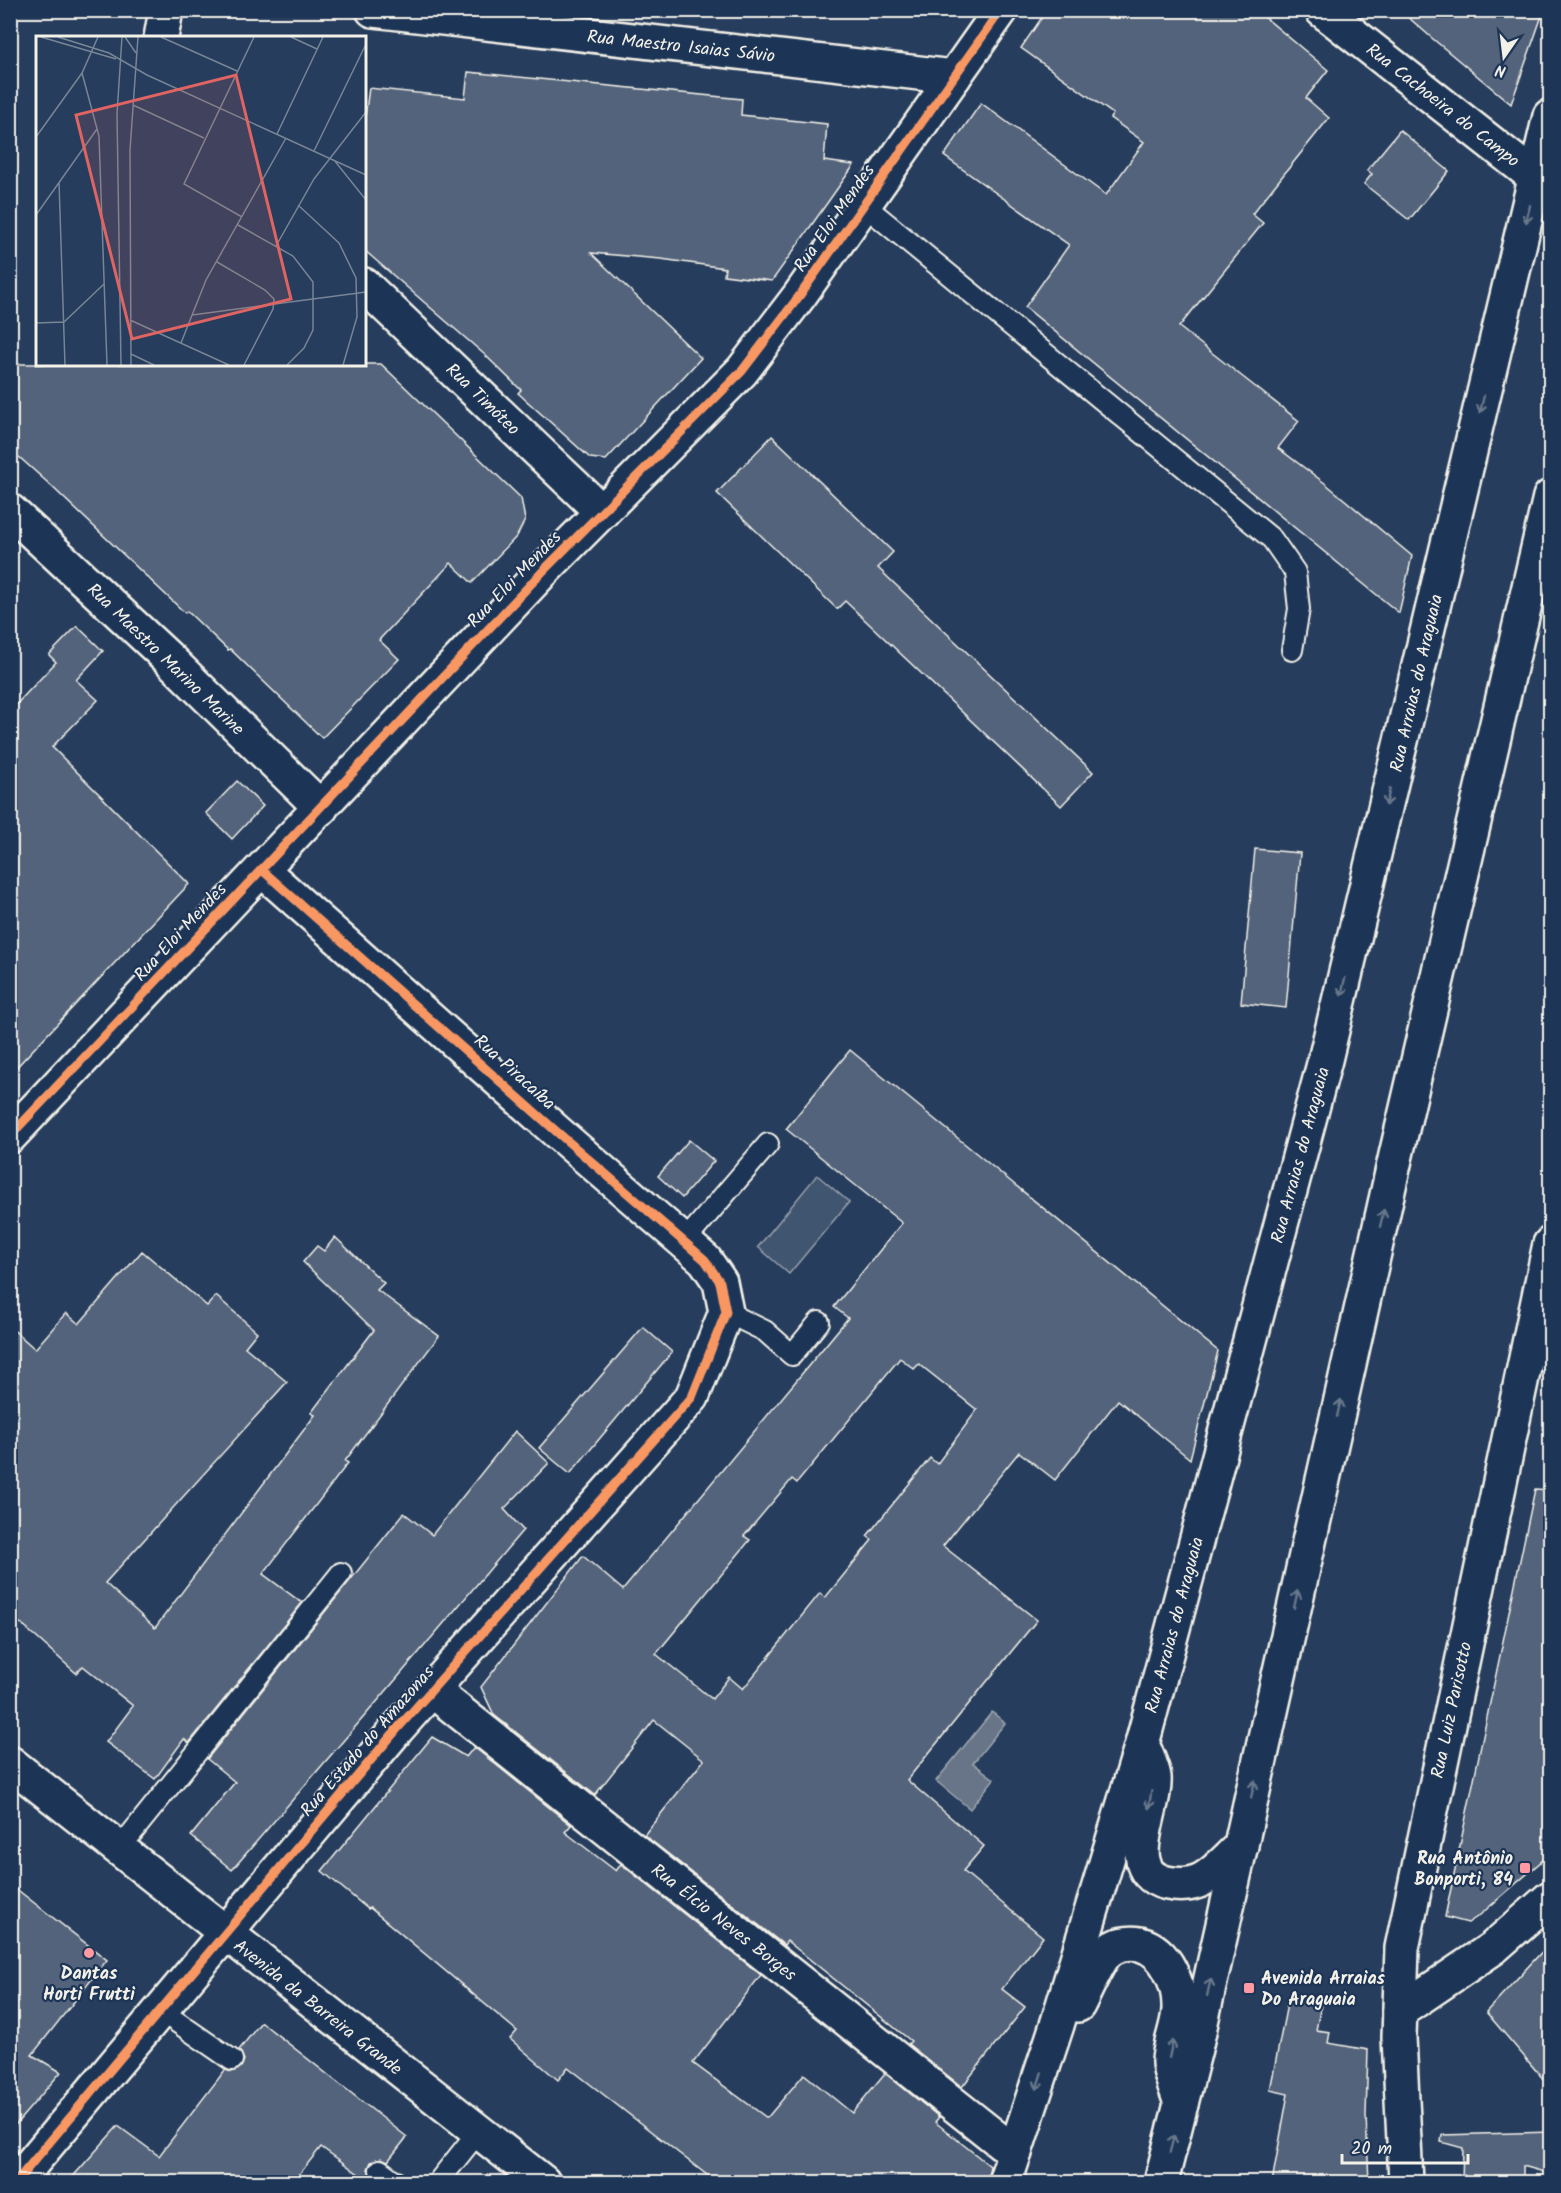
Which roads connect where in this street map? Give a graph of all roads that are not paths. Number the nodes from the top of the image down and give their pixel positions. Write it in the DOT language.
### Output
graph roads {
  1 [pos="166,10"];
  2 [pos="373,10"];
  3 [pos="1001,10"];
  4 [pos="1322,10"];
  5 [pos="161,36"];
  6 [pos="954,77"];
  7 [pos="1551,116"];
  8 [pos="1536,178"];
  9 [pos="864,205"];
  10 [pos="366,287"];
  11 [pos="1551,497"];
  12 [pos="602,512"];
  13 [pos="15,524"];
  14 [pos="1292,650"];
  15 [pos="321,808"];
  16 [pos="262,870"];
  17 [pos="10,1136"];
  18 [pos="768,1144"];
  19 [pos="684,1242"];
  20 [pos="1551,1244"];
  21 [pos="726,1312"];
  22 [pos="819,1322"];
  23 [pos="341,1573"];
  24 [pos="432,1690"];
  25 [pos="1142,1744"];
  26 [pos="10,1763"];
  27 [pos="1241,1846"];
  28 [pos="119,1849"];
  29 [pos="1551,1898"];
  30 [pos="225,1933"];
  31 [pos="161,2011"];
  32 [pos="1400,2011"];
  33 [pos="1057,2025"];
  34 [pos="232,2060"];
  35 [pos="1182,2105"];
  36 [pos="478,2132"];
  37 [pos="1010,2168"];
  38 [pos="16,2182"];
  39 [pos="438,2182"];
  40 [pos="543,2182"];
  41 [pos="1161,2182"];
  42 [pos="1406,2182"];
  1 -- 5 [label="street"];
  2 -- 6 [label="street, Rua Maestro Isaias Sávio"];
  3 -- 6 [label="street, Rua Eloi Mendes"];
  4 -- 8 [label="street, Rua Cachoeira do Campo"];
  6 -- 9 [label="street, Rua Eloi Mendes"];
  7 -- 8 [label="street, Rua Arraias do Araguaia"];
  8 -- 25 [label="street, Rua Arraias do Araguaia, one-way"];
  9 -- 12 [label="street, Rua Eloi Mendes"];
  9 -- 14 [label="lane"];
  10 -- 12 [label="street, Rua Timóteo"];
  27 -- 11 [label="street, one-way"];
  12 -- 15 [label="street, Rua Eloi Mendes"];
  13 -- 15 [label="street, Rua Maestro Marino Marine"];
  15 -- 16 [label="street, Rua Eloi Mendes"];
  16 -- 17 [label="street, Rua Eloi Mendes"];
  16 -- 19 [label="street, Rua Piracaíba"];
  18 -- 19 [label="lane"];
  19 -- 21 [label="street, Rua Piracaíba"];
  20 -- 32 [label="street, Rua Luiz Parisotto"];
  21 -- 22 [label="lane"];
  21 -- 24 [label="street, Rua Estado do Amazonas"];
  23 -- 28 [label="lane"];
  24 -- 30 [label="street, Rua Estado do Amazonas"];
  24 -- 37 [label="street, Rua Élcio Neves Borges"];
  25 -- 27 [label="street, one-way"];
  25 -- 33 [label="street, Rua Arraias do Araguaia"];
  26 -- 28 [label="street, Avenida da Barreira Grande"];
  35 -- 27 [label="street, one-way"];
  28 -- 30 [label="street, Avenida da Barreira Grande"];
  29 -- 32 [label="street"];
  30 -- 31 [label="street, Rua Estado do Amazonas"];
  30 -- 36 [label="street, Avenida da Barreira Grande"];
  31 -- 34 [label="lane"];
  31 -- 38 [label="street, Rua Estado do Amazonas"];
  32 -- 42 [label="street, Rua Luiz Parisotto"];
  35 -- 33 [label="street, one-way"];
  33 -- 37 [label="street, Rua Arraias do Araguaia, one-way"];
  41 -- 35 [label="street, one-way"];
  36 -- 39 [label="lane"];
  36 -- 40 [label="street, Avenida da Barreira Grande"];
}
